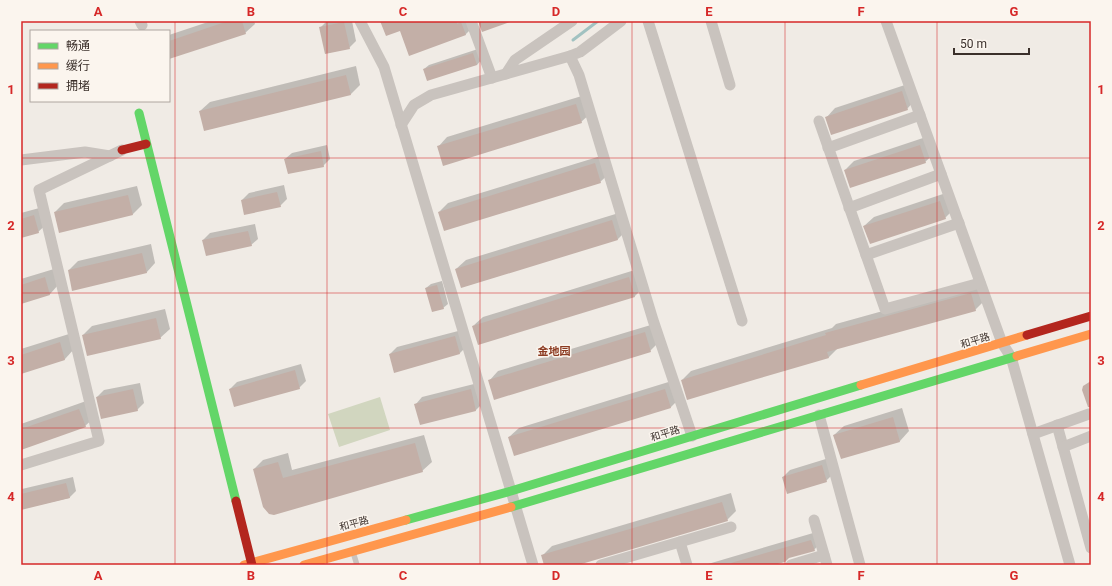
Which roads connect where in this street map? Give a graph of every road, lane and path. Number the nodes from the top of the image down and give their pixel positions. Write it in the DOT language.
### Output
graph roads {
  1 [pos="360,21"];
  2 [pos="471,21"];
  3 [pos="572,21"];
  4 [pos="621,21"];
  5 [pos="648,21"];
  6 [pos="711,21"];
  7 [pos="886,21"];
  8 [pos="570,56"];
  9 [pos="506,74"];
  10 [pos="492,78"];
  11 [pos="730,85"];
  12 [pos="138,112"];
  13 [pos="920,115"];
  14 [pos="819,121"];
  15 [pos="402,125"];
  16 [pos="146,144"];
  17 [pos="828,148"];
  18 [pos="122,150"];
  19 [pos="110,156"];
  20 [pos="21,160"];
  21 [pos="941,174"];
  22 [pos="849,208"];
  23 [pos="959,223"];
  24 [pos="866,255"];
  25 [pos="980,283"];
  26 [pos="1091,316"];
  27 [pos="742,321"];
  28 [pos="1091,334"];
  29 [pos="1002,343"];
  30 [pos="1011,357"];
  31 [pos="1089,414"];
  32 [pos="819,415"];
  33 [pos="1057,425"];
  34 [pos="1033,434"];
  35 [pos="692,436"];
  36 [pos="1091,436"];
  37 [pos="1063,446"];
  38 [pos="21,465"];
  39 [pos="511,491"];
  40 [pos="516,506"];
  41 [pos="814,520"];
  42 [pos="731,527"];
  43 [pos="680,542"];
  44 [pos="1091,548"];
  45 [pos="353,551"];
  46 [pos="536,553"];
  47 [pos="826,560"];
  48 [pos="249,564"];
  49 [pos="304,565"];
  50 [pos="357,565"];
  51 [pos="533,565"];
  52 [pos="540,565"];
  53 [pos="601,565"];
  54 [pos="687,565"];
  55 [pos="791,565"];
  56 [pos="860,565"];
  57 [pos="1070,565"];
  1 -- 15 [label="street"];
  2 -- 10 [label="street"];
  3 -- 9 [label="street"];
  4 -- 8 [label="street"];
  5 -- 27 [label="street"];
  6 -- 11 [label="street"];
  7 -- 13 [label="street"];
  8 -- 9 [label="street"];
  8 -- 35 [label="street"];
  9 -- 10 [label="street"];
  10 -- 15 [label="street"];
  12 -- 16 [label="street"];
  13 -- 17 [label="street"];
  13 -- 21 [label="street"];
  14 -- 17 [label="street"];
  15 -- 39 [label="street"];
  16 -- 18 [label="street"];
  16 -- 48 [label="street"];
  17 -- 22 [label="street"];
  18 -- 19 [label="street"];
  19 -- 20 [label="street"];
  19 -- 38 [label="street"];
  21 -- 22 [label="street"];
  21 -- 23 [label="street"];
  22 -- 24 [label="street"];
  23 -- 24 [label="street"];
  23 -- 25 [label="street"];
  24 -- 25 [label="street"];
  25 -- 29 [label="street"];
  26 -- 29 [label="street, 和平路"];
  28 -- 30 [label="street"];
  29 -- 30 [label="street"];
  29 -- 35 [label="street, 和平路"];
  30 -- 32 [label="street"];
  30 -- 34 [label="street"];
  31 -- 33 [label="street"];
  32 -- 40 [label="street"];
  32 -- 56 [label="street"];
  33 -- 34 [label="street"];
  33 -- 37 [label="street"];
  34 -- 57 [label="street"];
  35 -- 39 [label="street, 和平路"];
  36 -- 37 [label="street"];
  37 -- 44 [label="street"];
  39 -- 40 [label="street"];
  39 -- 48 [label="street, 和平路"];
  40 -- 45 [label="street"];
  40 -- 51 [label="street"];
  41 -- 47 [label="street"];
  42 -- 43 [label="street"];
  43 -- 53 [label="street"];
  43 -- 54 [label="street"];
  45 -- 49 [label="street"];
  45 -- 50 [label="lane"];
  46 -- 52 [label="street"];
  47 -- 55 [label="street"];
}
